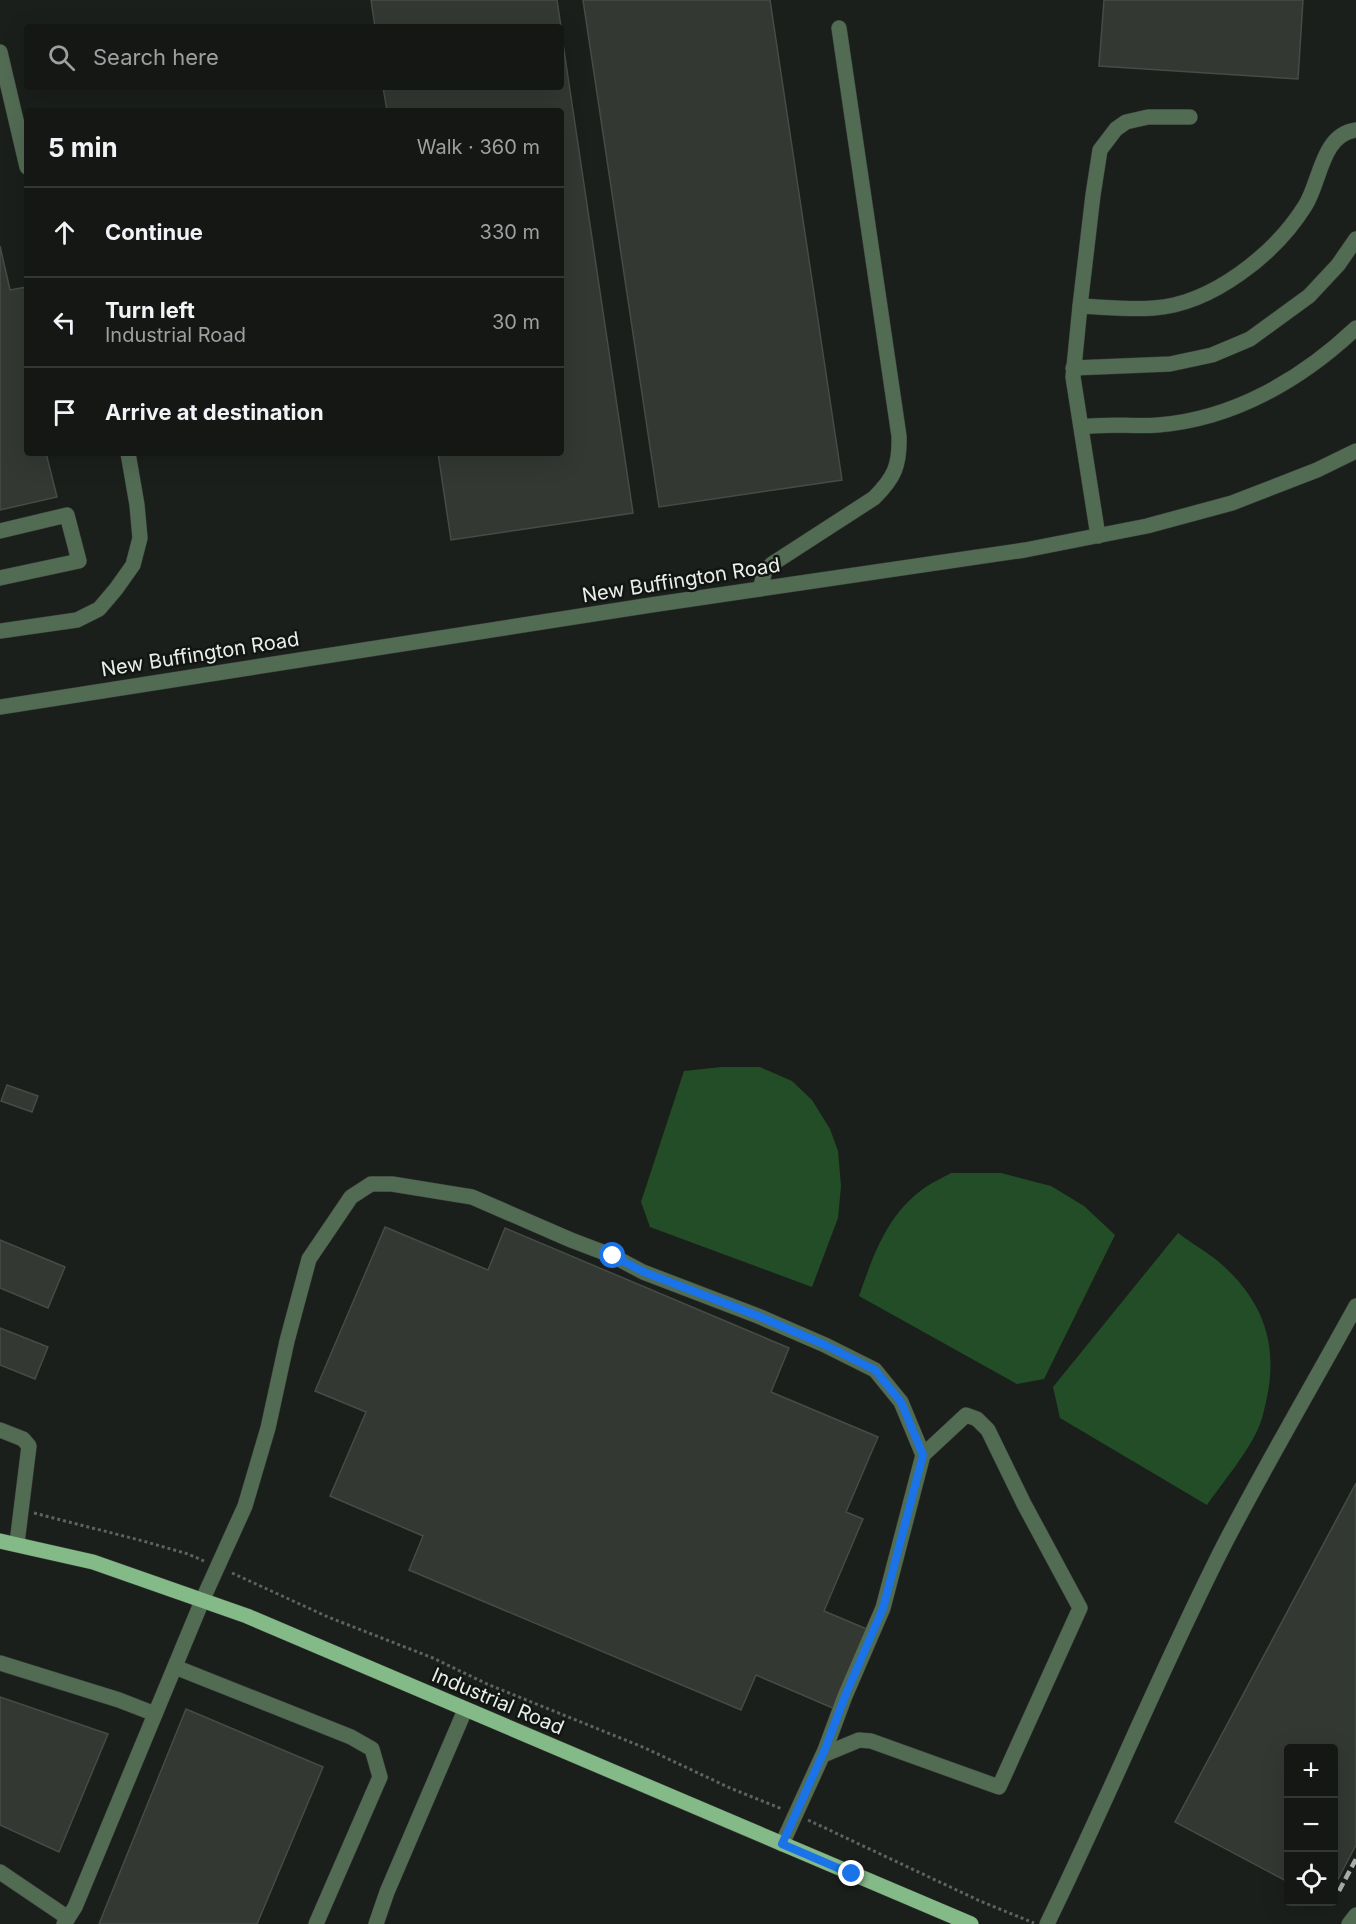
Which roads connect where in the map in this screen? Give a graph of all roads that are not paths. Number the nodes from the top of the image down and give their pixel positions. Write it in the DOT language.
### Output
graph roads {
  1 [pos="839,28"];
  2 [pos="0,51"];
  3 [pos="1190,117"];
  4 [pos="1356,130"];
  5 [pos="24,154"];
  6 [pos="1356,238"];
  7 [pos="1080,306"];
  8 [pos="1356,328"];
  9 [pos="1073,368"];
  10 [pos="1081,427"];
  11 [pos="1356,451"];
  12 [pos="129,456"];
  13 [pos="0,531"];
  14 [pos="1098,536"];
  15 [pos="0,578"];
  16 [pos="760,589"];
  17 [pos="0,631"];
  18 [pos="0,707"];
  19 [pos="1356,1306"];
  20 [pos="0,1430"];
  21 [pos="923,1455"];
  22 [pos="0,1540"];
  23 [pos="17,1543"];
  24 [pos="202,1601"];
  25 [pos="0,1663"];
  26 [pos="175,1667"];
  27 [pos="465,1710"];
  28 [pos="155,1714"];
  29 [pos="823,1755"];
  30 [pos="782,1844"];
  31 [pos="0,1872"];
  32 [pos="1356,1915"];
  33 [pos="66,1921"];
  34 [pos="316,1924"];
  35 [pos="376,1924"];
  36 [pos="971,1924"];
  37 [pos="1047,1924"];
  38 [pos="1349,1924"];
  1 -- 16 [label="street"];
  2 -- 5 [label="street"];
  3 -- 7 [label="street"];
  4 -- 7 [label="street"];
  6 -- 9 [label="street"];
  7 -- 9 [label="street"];
  8 -- 10 [label="street"];
  9 -- 10 [label="street"];
  10 -- 14 [label="street"];
  11 -- 14 [label="street, New Buffington Road"];
  12 -- 17 [label="street"];
  13 -- 15 [label="street"];
  14 -- 16 [label="street, New Buffington Road"];
  16 -- 18 [label="street, New Buffington Road"];
  19 -- 37 [label="street"];
  20 -- 23 [label="street"];
  21 -- 24 [label="street"];
  21 -- 29 [label="street"];
  21 -- 29 [label="street"];
  22 -- 23 [label="main road, Industrial Road"];
  23 -- 24 [label="main road, Industrial Road"];
  24 -- 26 [label="street"];
  24 -- 27 [label="main road, Industrial Road"];
  25 -- 28 [label="street"];
  26 -- 28 [label="street"];
  26 -- 34 [label="street"];
  27 -- 30 [label="main road, Industrial Road"];
  27 -- 35 [label="street"];
  28 -- 33 [label="street"];
  29 -- 30 [label="street"];
  30 -- 36 [label="main road, Industrial Road"];
  31 -- 33 [label="street"];
  32 -- 38 [label="street"];
}
